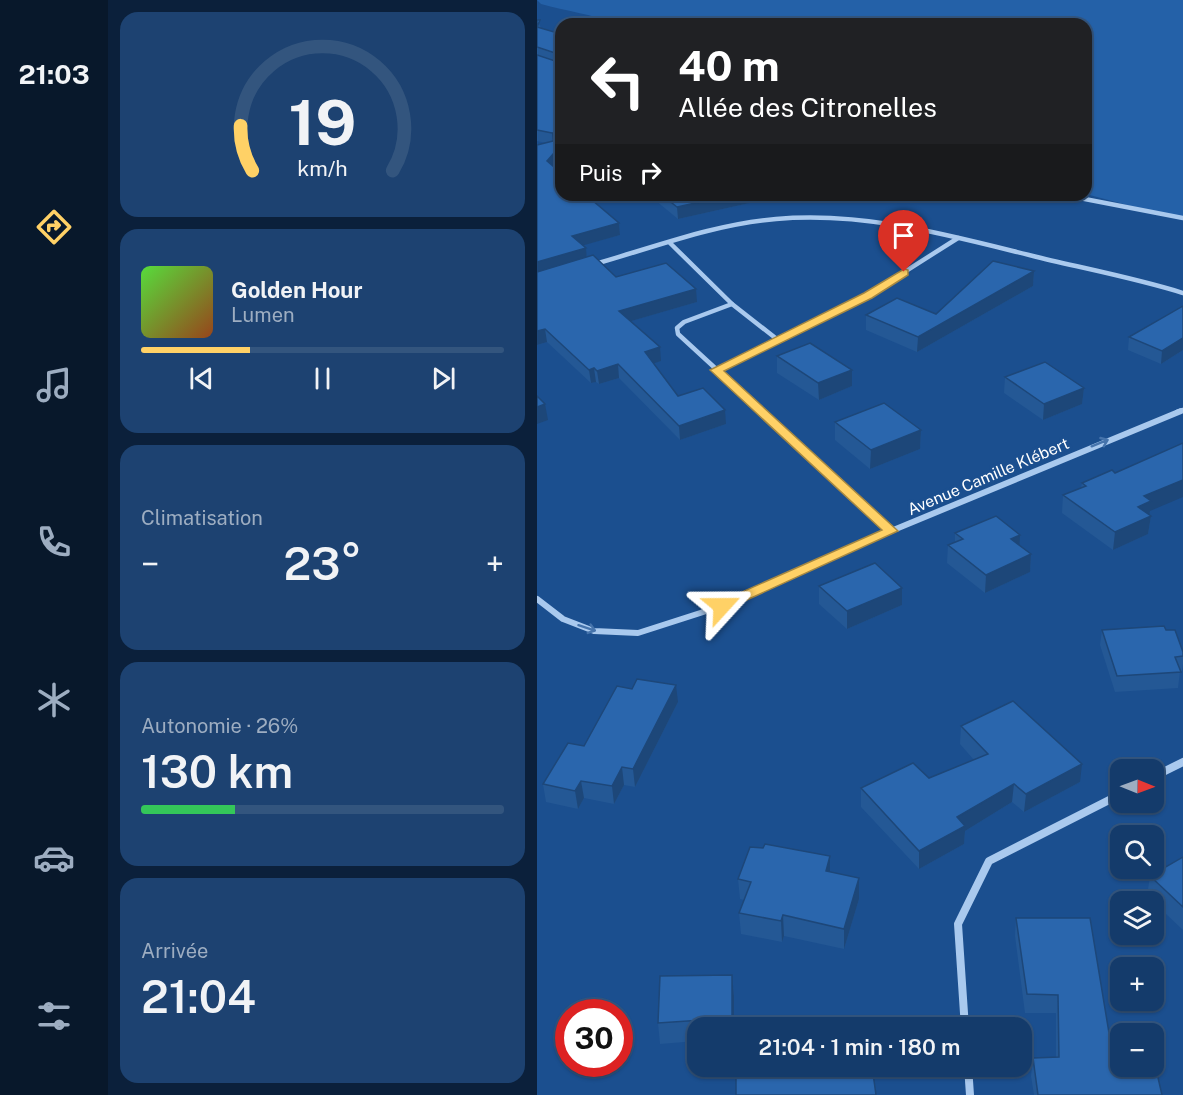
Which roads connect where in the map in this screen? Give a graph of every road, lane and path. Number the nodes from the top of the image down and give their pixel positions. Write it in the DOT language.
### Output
graph roads {
  1 [pos="1092,200"];
  2 [pos="1183,218"];
  3 [pos="958,238"];
  4 [pos="671,243"];
  5 [pos="593,265"];
  6 [pos="1183,293"];
  7 [pos="732,304"];
  8 [pos="778,339"];
  9 [pos="716,370"];
  10 [pos="1183,410"];
  11 [pos="891,531"];
  12 [pos="537,599"];
  13 [pos="1183,762"];
  14 [pos="1164,772"];
  15 [pos="1110,800"];
  16 [pos="964,1017"];
  17 [pos="969,1077"];
  18 [pos="970,1095"];
  1 -- 2 [label="street"];
  3 -- 4 [label="street"];
  3 -- 6 [label="street"];
  3 -- 8 [label="street"];
  4 -- 5 [label="street"];
  4 -- 7 [label="street"];
  7 -- 8 [label="street"];
  7 -- 9 [label="street"];
  8 -- 9 [label="street"];
  9 -- 11 [label="street"];
  11 -- 10 [label="street, Avenue Camille Klébert, one-way"];
  12 -- 11 [label="street, Avenue Camille Klébert, one-way"];
  13 -- 14 [label="street"];
  15 -- 16 [label="street"];
  17 -- 18 [label="street"];
}
